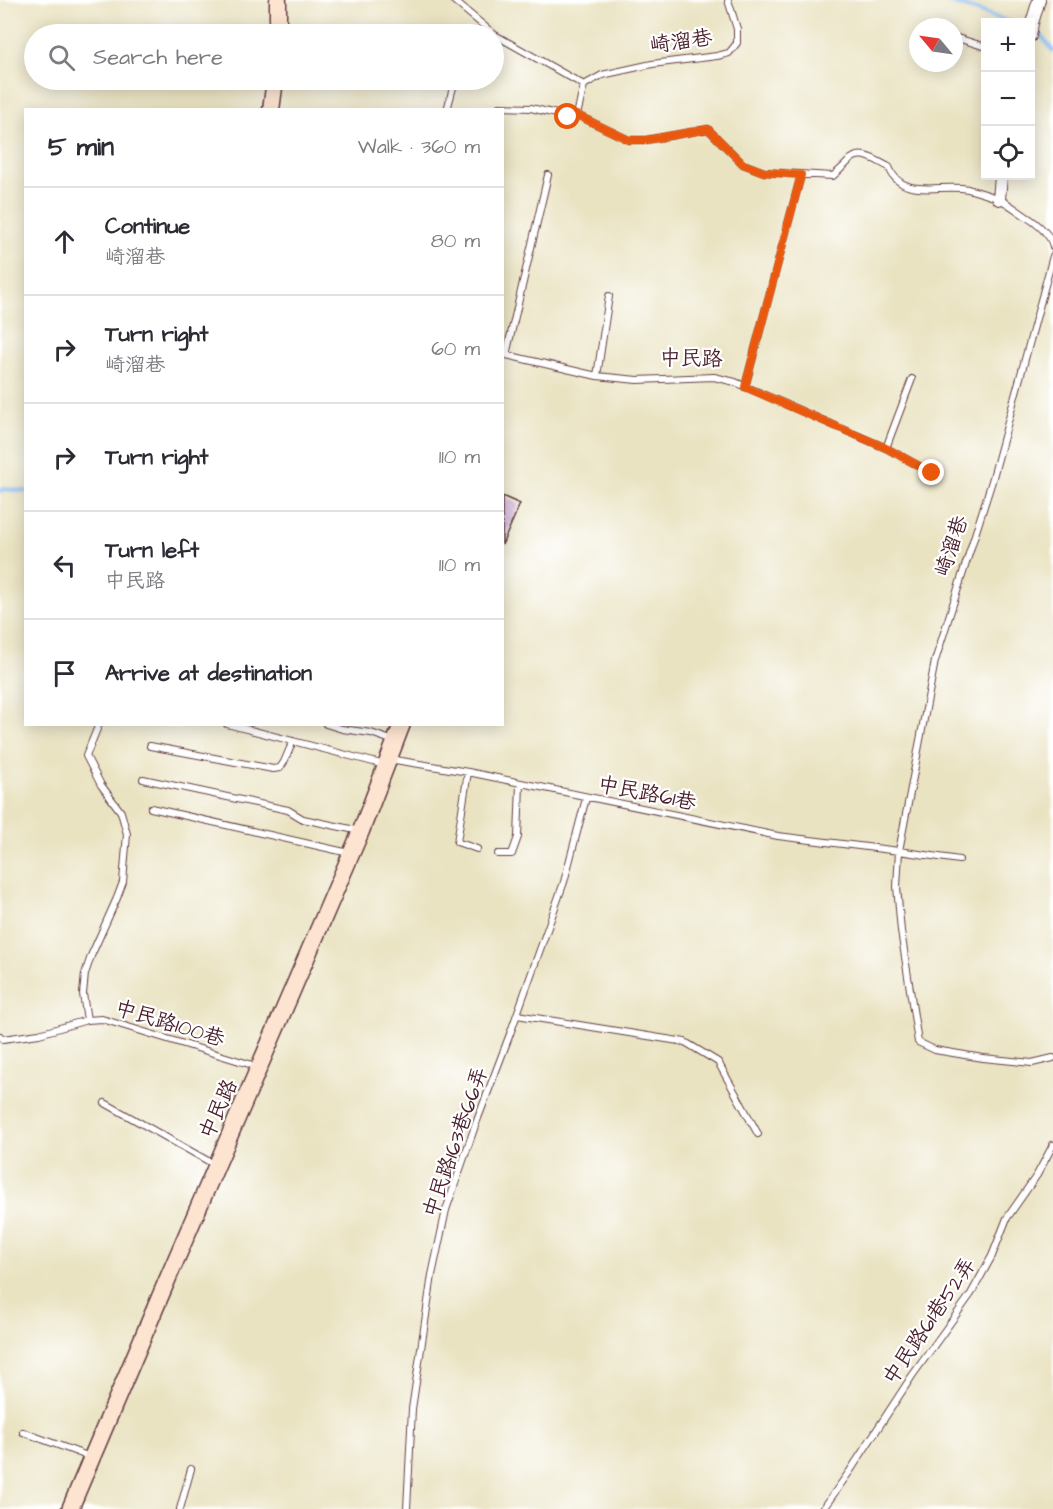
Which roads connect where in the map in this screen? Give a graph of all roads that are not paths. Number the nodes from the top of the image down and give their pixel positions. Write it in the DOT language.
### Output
graph roads {
  1 [pos="278,0"];
  2 [pos="453,0"];
  3 [pos="728,0"];
  4 [pos="1039,0"];
  5 [pos="1034,18"];
  6 [pos="278,24"];
  7 [pos="482,24"];
  8 [pos="504,40"];
  9 [pos="963,40"];
  10 [pos="981,45"];
  11 [pos="584,85"];
  12 [pos="273,90"];
  13 [pos="452,90"];
  14 [pos="270,108"];
  15 [pos="448,108"];
  16 [pos="499,108"];
  17 [pos="577,115"];
  18 [pos="548,175"];
  19 [pos="801,175"];
  20 [pos="1001,180"];
  21 [pos="999,199"];
  22 [pos="1053,247"];
  23 [pos="1053,256"];
  24 [pos="609,296"];
  25 [pos="504,355"];
  26 [pos="597,376"];
  27 [pos="912,378"];
  28 [pos="745,387"];
  29 [pos="886,448"];
  30 [pos="932,473"];
  31 [pos="98,726"];
  32 [pos="235,726"];
  33 [pos="332,726"];
  34 [pos="401,726"];
  35 [pos="293,741"];
  36 [pos="395,741"];
  37 [pos="150,746"];
  38 [pos="389,759"];
  39 [pos="468,772"];
  40 [pos="143,779"];
  41 [pos="520,784"];
  42 [pos="586,798"];
  43 [pos="151,808"];
  44 [pos="361,831"];
  45 [pos="477,849"];
  46 [pos="899,851"];
  47 [pos="351,854"];
  48 [pos="498,854"];
  49 [pos="959,860"];
  50 [pos="517,1015"];
  51 [pos="87,1020"];
  52 [pos="0,1036"];
  53 [pos="1053,1058"];
  54 [pos="260,1068"];
  55 [pos="105,1103"];
  56 [pos="758,1134"];
  57 [pos="1053,1145"];
  58 [pos="217,1166"];
  59 [pos="23,1432"];
  60 [pos="92,1458"];
  61 [pos="191,1469"];
  62 [pos="70,1509"];
  63 [pos="180,1509"];
  64 [pos="407,1509"];
  65 [pos="823,1509"];
  1 -- 6 [label="street"];
  2 -- 7 [label="lane"];
  3 -- 11 [label="lane, 崎溜巷"];
  4 -- 5 [label="street"];
  8 -- 11 [label="lane"];
  9 -- 10 [label="lane"];
  11 -- 17 [label="lane"];
  12 -- 14 [label="street"];
  13 -- 15 [label="lane"];
  16 -- 17 [label="lane"];
  17 -- 19 [label="lane"];
  18 -- 25 [label="lane"];
  19 -- 21 [label="lane"];
  19 -- 28 [label="lane"];
  20 -- 21 [label="street"];
  21 -- 22 [label="lane"];
  23 -- 46 [label="lane, 崎溜巷"];
  24 -- 26 [label="lane"];
  25 -- 26 [label="lane, 中民路"];
  26 -- 28 [label="lane, 中民路"];
  27 -- 29 [label="lane"];
  28 -- 29 [label="lane, 中民路"];
  29 -- 30 [label="lane, 中民路"];
  31 -- 51 [label="lane"];
  32 -- 35 [label="lane, 中民路61巷"];
  33 -- 36 [label="lane"];
  34 -- 36 [label="street, 中民路"];
  35 -- 37 [label="lane"];
  35 -- 38 [label="lane, 中民路61巷"];
  36 -- 38 [label="street, 中民路"];
  38 -- 39 [label="lane, 中民路61巷"];
  38 -- 44 [label="street, 中民路"];
  39 -- 41 [label="lane, 中民路61巷"];
  39 -- 45 [label="lane"];
  40 -- 44 [label="lane"];
  41 -- 42 [label="lane, 中民路61巷"];
  41 -- 48 [label="lane"];
  42 -- 46 [label="lane, 中民路61巷"];
  42 -- 50 [label="lane, 中民路163巷66弄"];
  43 -- 47 [label="lane"];
  44 -- 47 [label="street, 中民路"];
  46 -- 49 [label="lane, 中民路61巷"];
  46 -- 53 [label="lane"];
  47 -- 54 [label="street, 中民路"];
  50 -- 56 [label="lane"];
  50 -- 64 [label="lane, 中民路163巷66弄"];
  51 -- 52 [label="lane, 中民路100巷"];
  51 -- 54 [label="lane, 中民路100巷"];
  54 -- 58 [label="street, 中民路"];
  55 -- 58 [label="lane"];
  57 -- 65 [label="lane, 中民路61巷52弄"];
  58 -- 60 [label="street, 中民路"];
  59 -- 60 [label="lane"];
  60 -- 62 [label="street, 中民路"];
  61 -- 63 [label="lane"];
}
